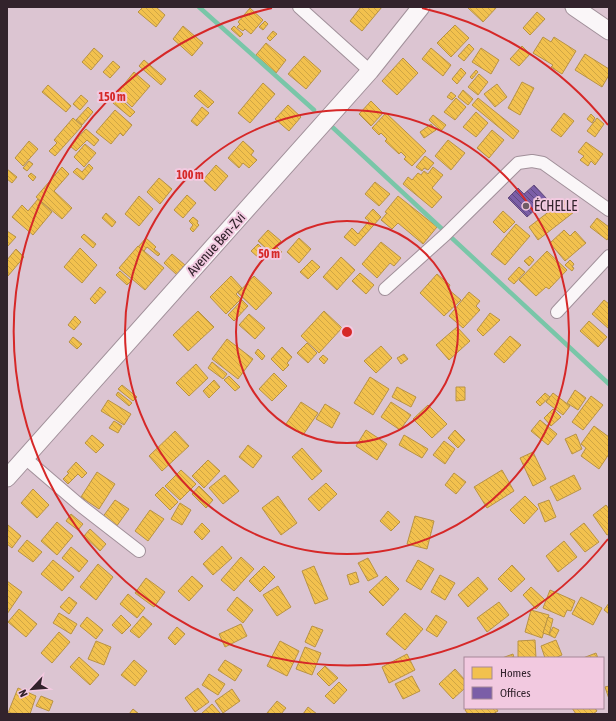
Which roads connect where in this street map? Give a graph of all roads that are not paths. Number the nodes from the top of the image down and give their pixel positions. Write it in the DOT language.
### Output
graph roads {
  1 [pos="298,7"];
  2 [pos="421,7"];
  3 [pos="574,7"];
  4 [pos="609,31"];
  5 [pos="370,71"];
  6 [pos="609,210"];
  7 [pos="609,256"];
  8 [pos="385,289"];
  9 [pos="557,312"];
  10 [pos="25,458"];
  11 [pos="7,478"];
  12 [pos="139,551"];
  1 -- 5 [label="street"];
  2 -- 5 [label="street, Avenue Ben-Zvi"];
  3 -- 4 [label="street"];
  5 -- 10 [label="street, Avenue Ben-Zvi"];
  6 -- 8 [label="street"];
  7 -- 9 [label="street"];
  10 -- 11 [label="street, Avenue Ben-Zvi"];
  10 -- 12 [label="street"];
}
